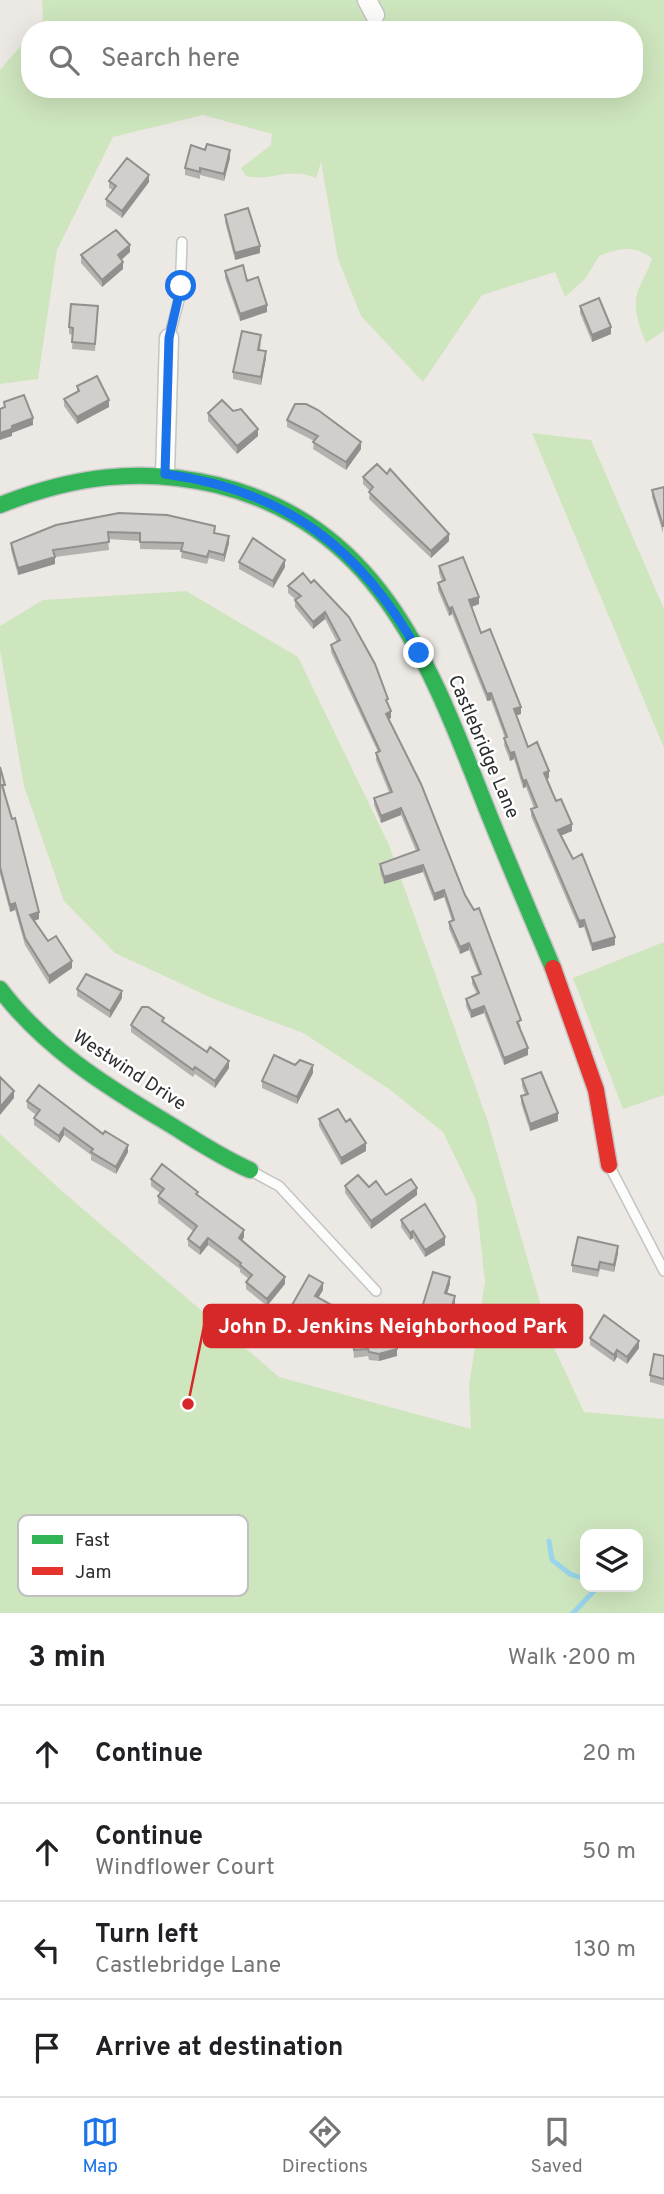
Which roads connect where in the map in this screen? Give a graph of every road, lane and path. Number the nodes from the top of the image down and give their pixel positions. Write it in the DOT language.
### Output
graph roads {
  1 [pos="182,242"];
  2 [pos="169,338"];
  3 [pos="165,474"];
  4 [pos="0,505"];
  5 [pos="0,989"];
  6 [pos="609,1166"];
  7 [pos="250,1170"];
  8 [pos="664,1271"];
  9 [pos="376,1291"];
  1 -- 2 [label="lane"];
  2 -- 3 [label="street"];
  3 -- 4 [label="street, Castlebridge Lane"];
  3 -- 6 [label="street, Castlebridge Lane"];
  5 -- 7 [label="street, Westwind Drive"];
  6 -- 8 [label="lane"];
  7 -- 9 [label="lane"];
}
